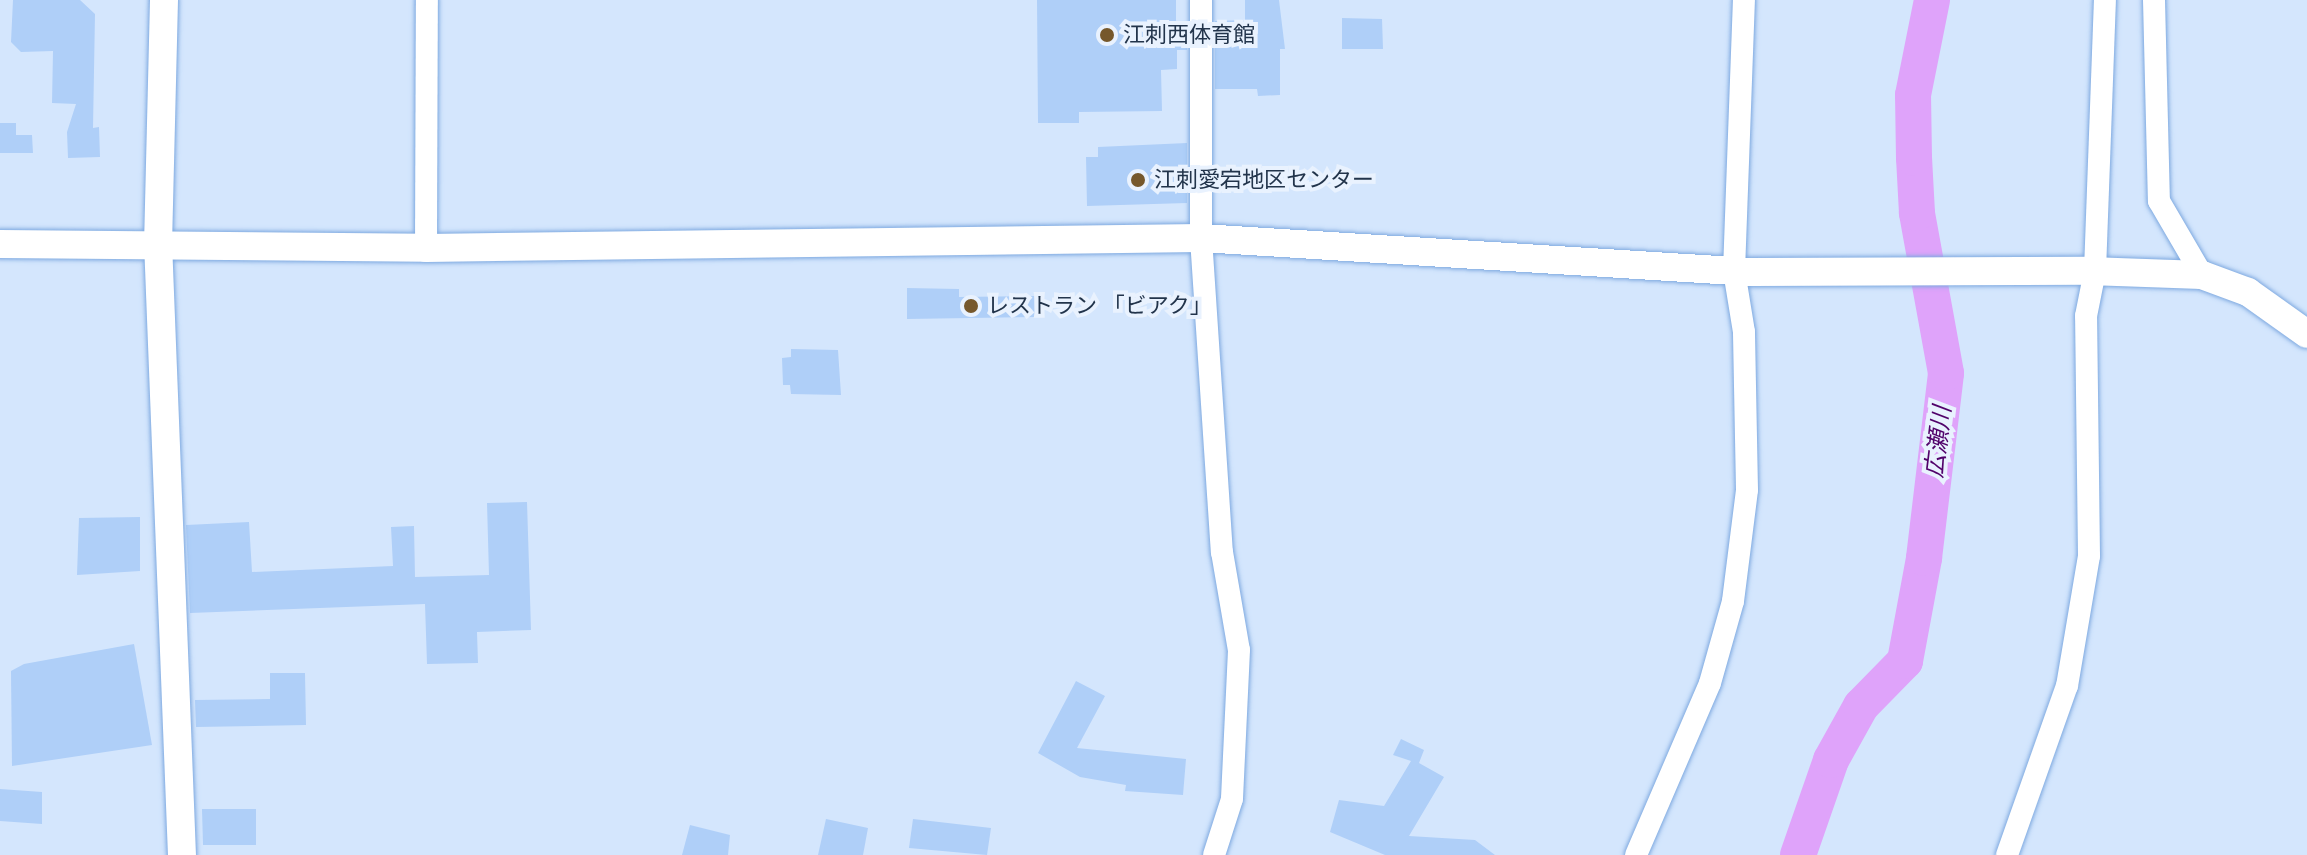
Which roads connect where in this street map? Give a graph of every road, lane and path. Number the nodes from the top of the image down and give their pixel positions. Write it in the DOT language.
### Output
graph roads {
  1 [pos="164,0"];
  2 [pos="427,0"];
  3 [pos="1201,0"];
  4 [pos="1744,0"];
  5 [pos="2105,0"];
  6 [pos="2154,0"];
  7 [pos="1201,238"];
  8 [pos="158,242"];
  9 [pos="0,244"];
  10 [pos="426,248"];
  11 [pos="2092,271"];
  12 [pos="1743,272"];
  13 [pos="2202,275"];
  14 [pos="2307,334"];
  15 [pos="182,855"];
  16 [pos="1214,855"];
  17 [pos="1636,855"];
  18 [pos="2007,855"];
  1 -- 8 [label="street"];
  2 -- 10 [label="street"];
  3 -- 7 [label="street"];
  4 -- 12 [label="street"];
  5 -- 11 [label="street"];
  6 -- 13 [label="street"];
  7 -- 10 [label="street"];
  7 -- 12 [label="street"];
  7 -- 16 [label="street"];
  8 -- 9 [label="street"];
  8 -- 10 [label="street"];
  8 -- 15 [label="street"];
  11 -- 12 [label="street"];
  11 -- 13 [label="street"];
  11 -- 18 [label="street"];
  12 -- 17 [label="street"];
  13 -- 14 [label="street"];
}
